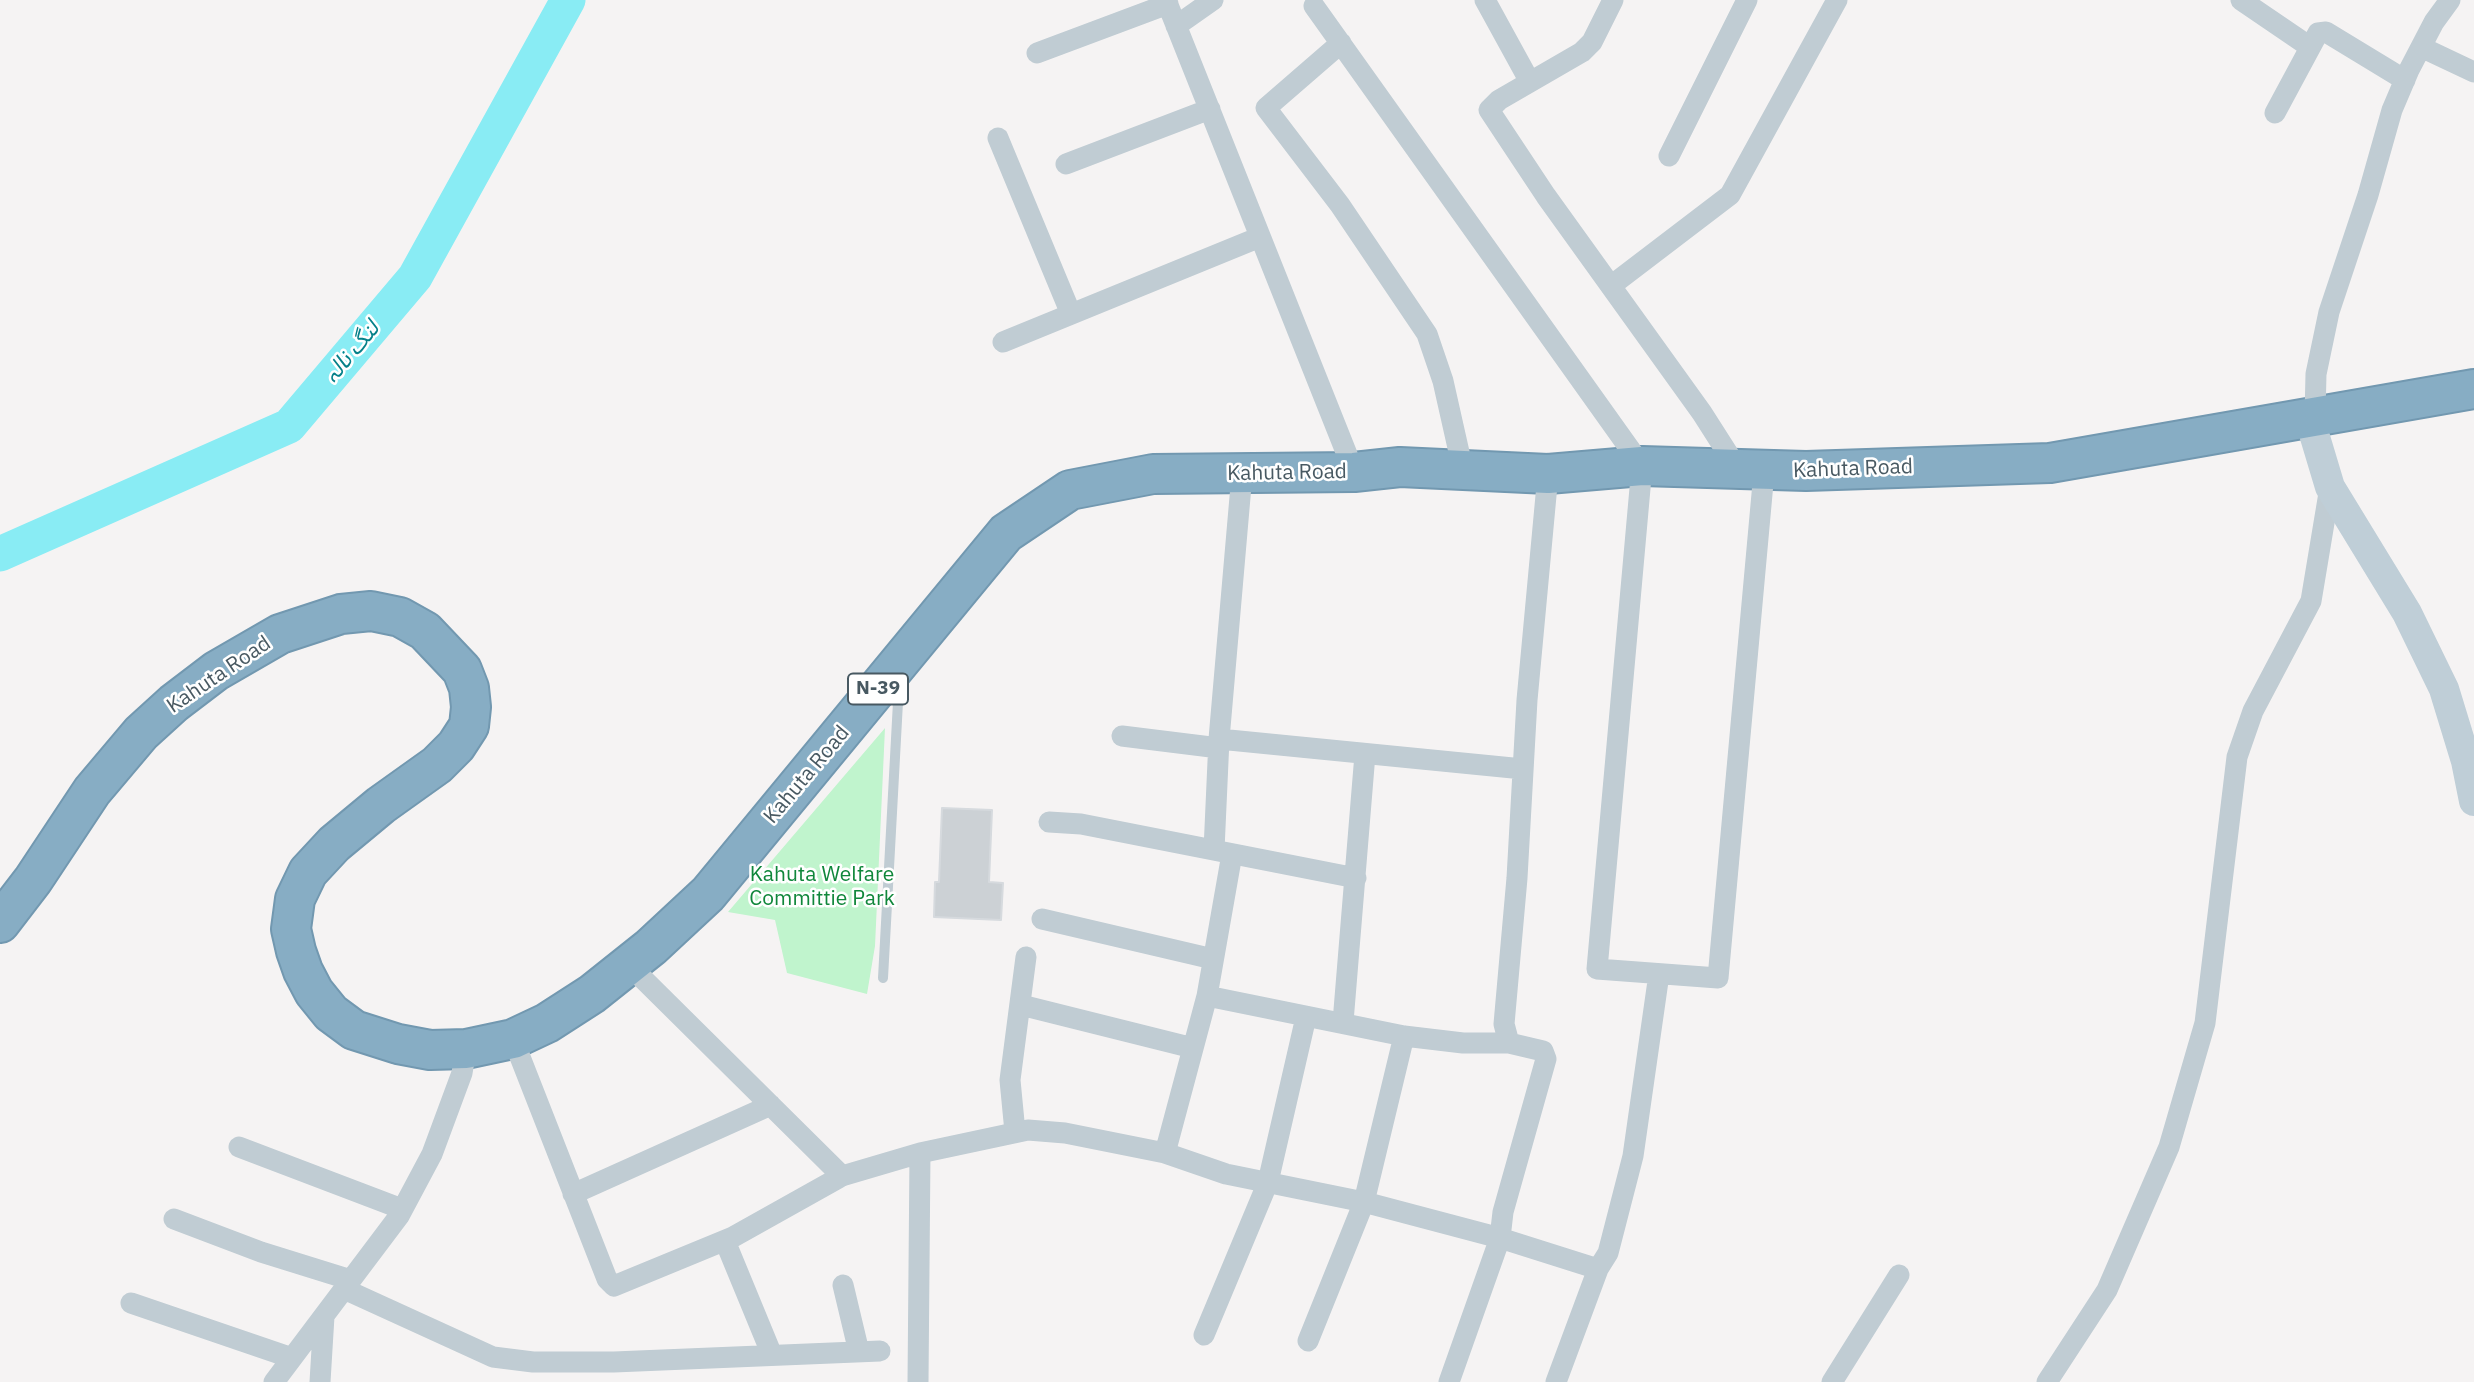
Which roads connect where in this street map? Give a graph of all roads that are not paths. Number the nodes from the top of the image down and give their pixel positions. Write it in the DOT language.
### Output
graph roads {
  1 [pos="1213,0"];
  2 [pos="1486,0"];
  3 [pos="1612,0"];
  4 [pos="1746,0"];
  5 [pos="1837,0"];
  6 [pos="2241,0"];
  7 [pos="1167,2"];
  8 [pos="2442,3"];
  9 [pos="1314,6"];
  10 [pos="1177,26"];
  11 [pos="1341,43"];
  12 [pos="2310,47"];
  13 [pos="2421,47"];
  14 [pos="1037,53"];
  15 [pos="2474,72"];
  16 [pos="2405,80"];
  17 [pos="1530,82"];
  18 [pos="1210,109"];
  19 [pos="2275,113"];
  20 [pos="998,138"];
  21 [pos="1669,156"];
  22 [pos="1066,164"];
  23 [pos="1260,237"];
  24 [pos="1612,285"];
  25 [pos="1071,314"];
  26 [pos="1003,342"];
  27 [pos="2474,389"];
  28 [pos="2312,417"];
  29 [pos="1642,466"];
  30 [pos="1463,470"];
  31 [pos="1751,471"];
  32 [pos="1354,472"];
  33 [pos="1242,474"];
  34 [pos="1548,474"];
  35 [pos="2330,487"];
  36 [pos="887,677"];
  37 [pos="1122,736"];
  38 [pos="1219,743"];
  39 [pos="1365,754"];
  40 [pos="1523,769"];
  41 [pos="2474,801"];
  42 [pos="1049,822"];
  43 [pos="1223,852"];
  44 [pos="1356,878"];
  45 [pos="1042,919"];
  46 [pos="0,923"];
  47 [pos="1026,957"];
  48 [pos="1213,959"];
  49 [pos="629,965"];
  50 [pos="1658,974"];
  51 [pos="883,978"];
  52 [pos="1207,996"];
  53 [pos="1021,1005"];
  54 [pos="1306,1017"];
  55 [pos="1343,1022"];
  56 [pos="1404,1036"];
  57 [pos="513,1039"];
  58 [pos="1509,1043"];
  59 [pos="1193,1048"];
  60 [pos="466,1049"];
  61 [pos="771,1105"];
  62 [pos="1015,1132"];
  63 [pos="239,1147"];
  64 [pos="920,1153"];
  65 [pos="1165,1153"];
  66 [pos="842,1176"];
  67 [pos="1268,1182"];
  68 [pos="573,1194"];
  69 [pos="1364,1202"];
  70 [pos="402,1209"];
  71 [pos="174,1219"];
  72 [pos="1500,1238"];
  73 [pos="725,1241"];
  74 [pos="1598,1269"];
  75 [pos="1899,1275"];
  76 [pos="348,1284"];
  77 [pos="843,1285"];
  78 [pos="131,1303"];
  79 [pos="324,1316"];
  80 [pos="1204,1335"];
  81 [pos="1308,1341"];
  82 [pos="772,1355"];
  83 [pos="292,1358"];
  84 [pos="274,1382"];
  85 [pos="320,1382"];
  86 [pos="918,1382"];
  87 [pos="1449,1382"];
  88 [pos="1556,1382"];
  89 [pos="1832,1382"];
  90 [pos="2047,1382"];
  1 -- 10 [label="street"];
  2 -- 17 [label="street"];
  3 -- 17 [label="street"];
  4 -- 21 [label="street"];
  5 -- 24 [label="street"];
  6 -- 12 [label="street"];
  7 -- 10 [label="street"];
  7 -- 14 [label="street"];
  8 -- 13 [label="street"];
  9 -- 11 [label="street"];
  10 -- 18 [label="street"];
  11 -- 29 [label="street"];
  11 -- 30 [label="street"];
  12 -- 16 [label="street"];
  12 -- 19 [label="street"];
  13 -- 15 [label="street"];
  13 -- 16 [label="street"];
  16 -- 28 [label="street"];
  17 -- 24 [label="street"];
  18 -- 22 [label="street"];
  18 -- 23 [label="street"];
  20 -- 25 [label="street"];
  23 -- 25 [label="street"];
  23 -- 32 [label="street"];
  24 -- 31 [label="street"];
  25 -- 26 [label="street"];
  27 -- 28 [label="highway, Kahuta Road / N-39"];
  28 -- 31 [label="highway, Kahuta Road / N-39"];
  28 -- 35 [label="street"];
  29 -- 31 [label="highway, Kahuta Road / N-39"];
  29 -- 34 [label="highway, Kahuta Road / N-39"];
  29 -- 50 [label="street"];
  30 -- 32 [label="highway, Kahuta Road / N-39"];
  30 -- 34 [label="highway, Kahuta Road / N-39"];
  31 -- 50 [label="street"];
  32 -- 33 [label="highway, Kahuta Road / N-39"];
  33 -- 36 [label="highway, Kahuta Road / N-39"];
  33 -- 38 [label="street"];
  34 -- 40 [label="street"];
  35 -- 41 [label="street"];
  35 -- 90 [label="street"];
  36 -- 49 [label="highway, Kahuta Road / N-39"];
  36 -- 51 [label="lane"];
  37 -- 38 [label="street"];
  38 -- 39 [label="street"];
  38 -- 43 [label="street"];
  39 -- 40 [label="street"];
  39 -- 44 [label="street"];
  40 -- 58 [label="street"];
  42 -- 43 [label="street"];
  43 -- 44 [label="street"];
  43 -- 48 [label="street"];
  44 -- 55 [label="street"];
  45 -- 48 [label="street"];
  46 -- 60 [label="highway, Kahuta Road / N-39"];
  47 -- 53 [label="street"];
  48 -- 52 [label="street"];
  49 -- 57 [label="highway, Kahuta Road / N-39"];
  49 -- 61 [label="street"];
  50 -- 74 [label="street"];
  52 -- 54 [label="street"];
  52 -- 59 [label="street"];
  53 -- 59 [label="street"];
  53 -- 62 [label="street"];
  54 -- 55 [label="street"];
  54 -- 67 [label="street"];
  55 -- 56 [label="street"];
  56 -- 58 [label="street"];
  56 -- 69 [label="street"];
  57 -- 60 [label="highway, Kahuta Road / N-39"];
  57 -- 68 [label="street"];
  58 -- 72 [label="street"];
  59 -- 65 [label="street"];
  60 -- 70 [label="street"];
  61 -- 66 [label="street"];
  61 -- 68 [label="street"];
  62 -- 64 [label="street"];
  62 -- 65 [label="street"];
  63 -- 70 [label="street"];
  64 -- 66 [label="street"];
  64 -- 86 [label="street"];
  65 -- 67 [label="street"];
  66 -- 73 [label="street"];
  67 -- 69 [label="street"];
  67 -- 80 [label="street"];
  68 -- 73 [label="street"];
  69 -- 72 [label="street"];
  69 -- 81 [label="street"];
  70 -- 76 [label="street"];
  71 -- 76 [label="street"];
  72 -- 74 [label="street"];
  72 -- 87 [label="street"];
  73 -- 82 [label="street"];
  74 -- 88 [label="street"];
  75 -- 89 [label="street"];
  76 -- 79 [label="street"];
  76 -- 82 [label="street"];
  77 -- 82 [label="street"];
  78 -- 83 [label="street"];
  79 -- 83 [label="street"];
  79 -- 85 [label="street"];
  83 -- 84 [label="street"];
}
